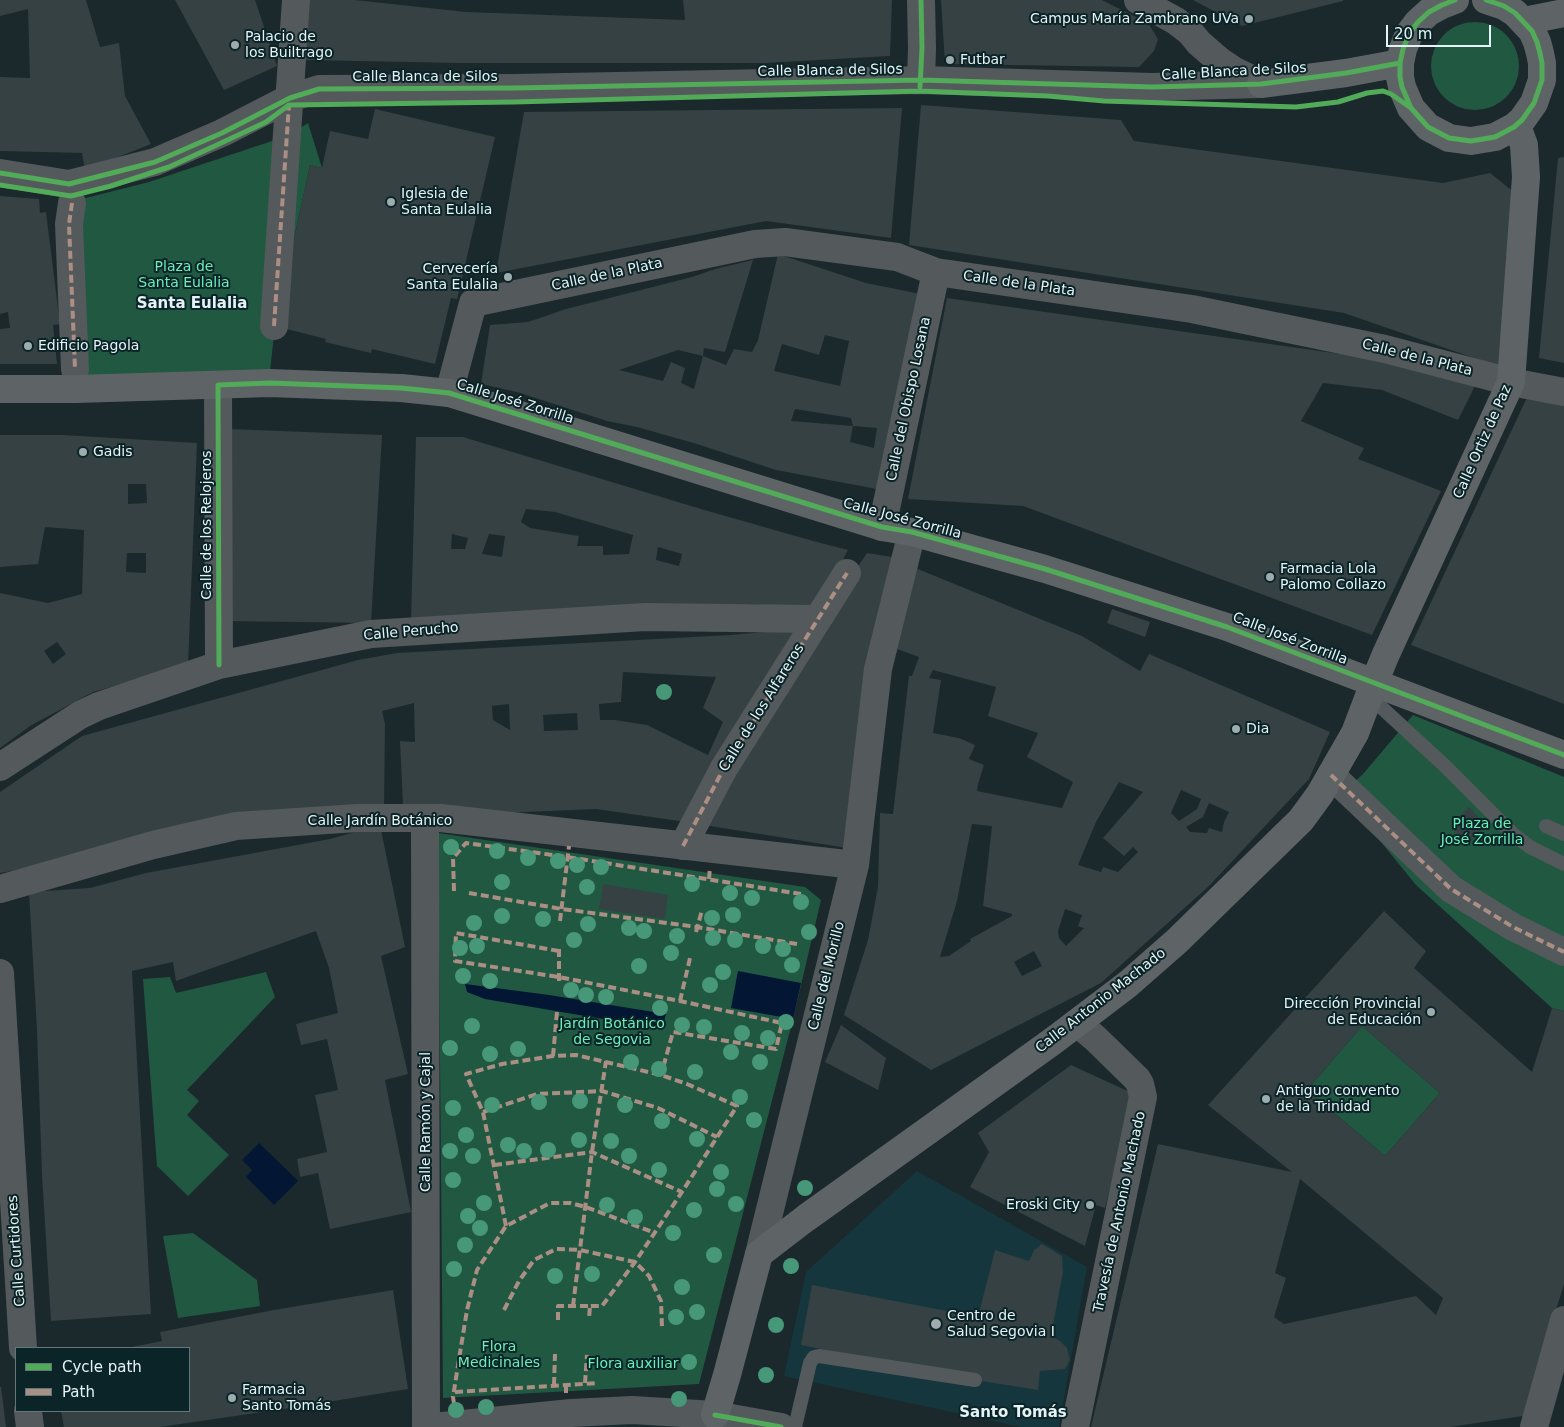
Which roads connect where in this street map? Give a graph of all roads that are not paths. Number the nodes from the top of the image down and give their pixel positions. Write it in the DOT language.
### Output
graph roads {
  1 [pos="296,0"];
  2 [pos="921,0"];
  3 [pos="1138,0"];
  4 [pos="1455,0"];
  5 [pos="1486,0"];
  6 [pos="1564,13"];
  7 [pos="1524,21"];
  8 [pos="1400,63"];
  9 [pos="921,71"];
  10 [pos="1261,84"];
  11 [pos="290,98"];
  12 [pos="1514,127"];
  13 [pos="0,172"];
  14 [pos="70,193"];
  15 [pos="936,272"];
  16 [pos="274,326"];
  17 [pos="75,368"];
  18 [pos="1511,382"];
  19 [pos="218,385"];
  20 [pos="0,389"];
  21 [pos="1564,392"];
  22 [pos="449,393"];
  23 [pos="882,527"];
  24 [pos="912,532"];
  25 [pos="847,573"];
  26 [pos="818,620"];
  27 [pos="218,665"];
  28 [pos="1372,700"];
  29 [pos="1564,755"];
  30 [pos="0,767"];
  31 [pos="1331,775"];
  32 [pos="425,818"];
  33 [pos="1546,826"];
  34 [pos="1564,834"];
  35 [pos="683,846"];
  36 [pos="855,864"];
  37 [pos="1564,864"];
  38 [pos="0,889"];
  39 [pos="1564,952"];
  40 [pos="0,973"];
  41 [pos="1077,1023"];
  42 [pos="759,1254"];
  43 [pos="1564,1320"];
  44 [pos="23,1347"];
  45 [pos="975,1380"];
  46 [pos="28,1412"];
  47 [pos="714,1415"];
  48 [pos="30,1427"];
  49 [pos="426,1427"];
  50 [pos="433,1427"];
  51 [pos="781,1427"];
  52 [pos="795,1427"];
  53 [pos="1075,1427"];
  54 [pos="1534,1427"];
  1 -- 11 [label="street"];
  2 -- 9 [label="street"];
  3 -- 10 [label="street"];
  4 -- 8 [label="street"];
  5 -- 7 [label="street"];
  6 -- 7 [label="street"];
  7 -- 12 [label="street"];
  8 -- 10 [label="street, Calle Blanca de Silos"];
  8 -- 12 [label="street"];
  9 -- 10 [label="street, Calle Blanca de Silos"];
  9 -- 11 [label="street, Calle Blanca de Silos"];
  11 -- 14 [label="street"];
  11 -- 16 [label="street"];
  12 -- 18 [label="street, Calle Ortiz de Paz"];
  13 -- 14 [label="street"];
  14 -- 17 [label="street"];
  15 -- 18 [label="street, Calle de la Plata"];
  15 -- 22 [label="street, Calle de la Plata"];
  15 -- 23 [label="street, Calle del Obispo Losana"];
  18 -- 21 [label="street, Calle de la Plata"];
  18 -- 28 [label="street, Calle Ortiz de Paz"];
  19 -- 20 [label="street, Calle José Zorrilla"];
  19 -- 22 [label="street, Calle José Zorrilla"];
  19 -- 27 [label="street, Calle de los Relojeros"];
  22 -- 23 [label="street, Calle José Zorrilla"];
  23 -- 24 [label="street, Calle José Zorrilla"];
  24 -- 28 [label="street, Calle José Zorrilla"];
  24 -- 36 [label="street, Calle del Morillo"];
  25 -- 26 [label="street, Calle de los Alfareros"];
  26 -- 27 [label="street, Calle Perucho"];
  26 -- 35 [label="street, Calle de los Alfareros"];
  27 -- 30 [label="street, Calle Perucho"];
  28 -- 29 [label="street, Calle José Zorrilla"];
  28 -- 31 [label="street, Calle Antonio Machado"];
  28 -- 37 [label="lane, Calle José Zorrilla"];
  31 -- 39 [label="street"];
  31 -- 41 [label="street, Calle Antonio Machado"];
  32 -- 35 [label="street, Calle Jardín Botánico"];
  32 -- 38 [label="street, Calle Jardín Botánico"];
  32 -- 49 [label="street, Calle Ramón y Cajal"];
  33 -- 34 [label="lane"];
  35 -- 36 [label="street, Calle Jardín Botánico"];
  36 -- 42 [label="street, Calle del Morillo"];
  40 -- 44 [label="street, Calle Curtidores"];
  41 -- 42 [label="street, Calle Antonio Machado"];
  41 -- 53 [label="street, Travesía de Antonio Machado"];
  42 -- 47 [label="street, Calle del Morillo"];
  43 -- 54 [label="street"];
  45 -- 52 [label="lane"];
  46 -- 48 [label="street"];
  47 -- 50 [label="street"];
  47 -- 51 [label="street"];
}
